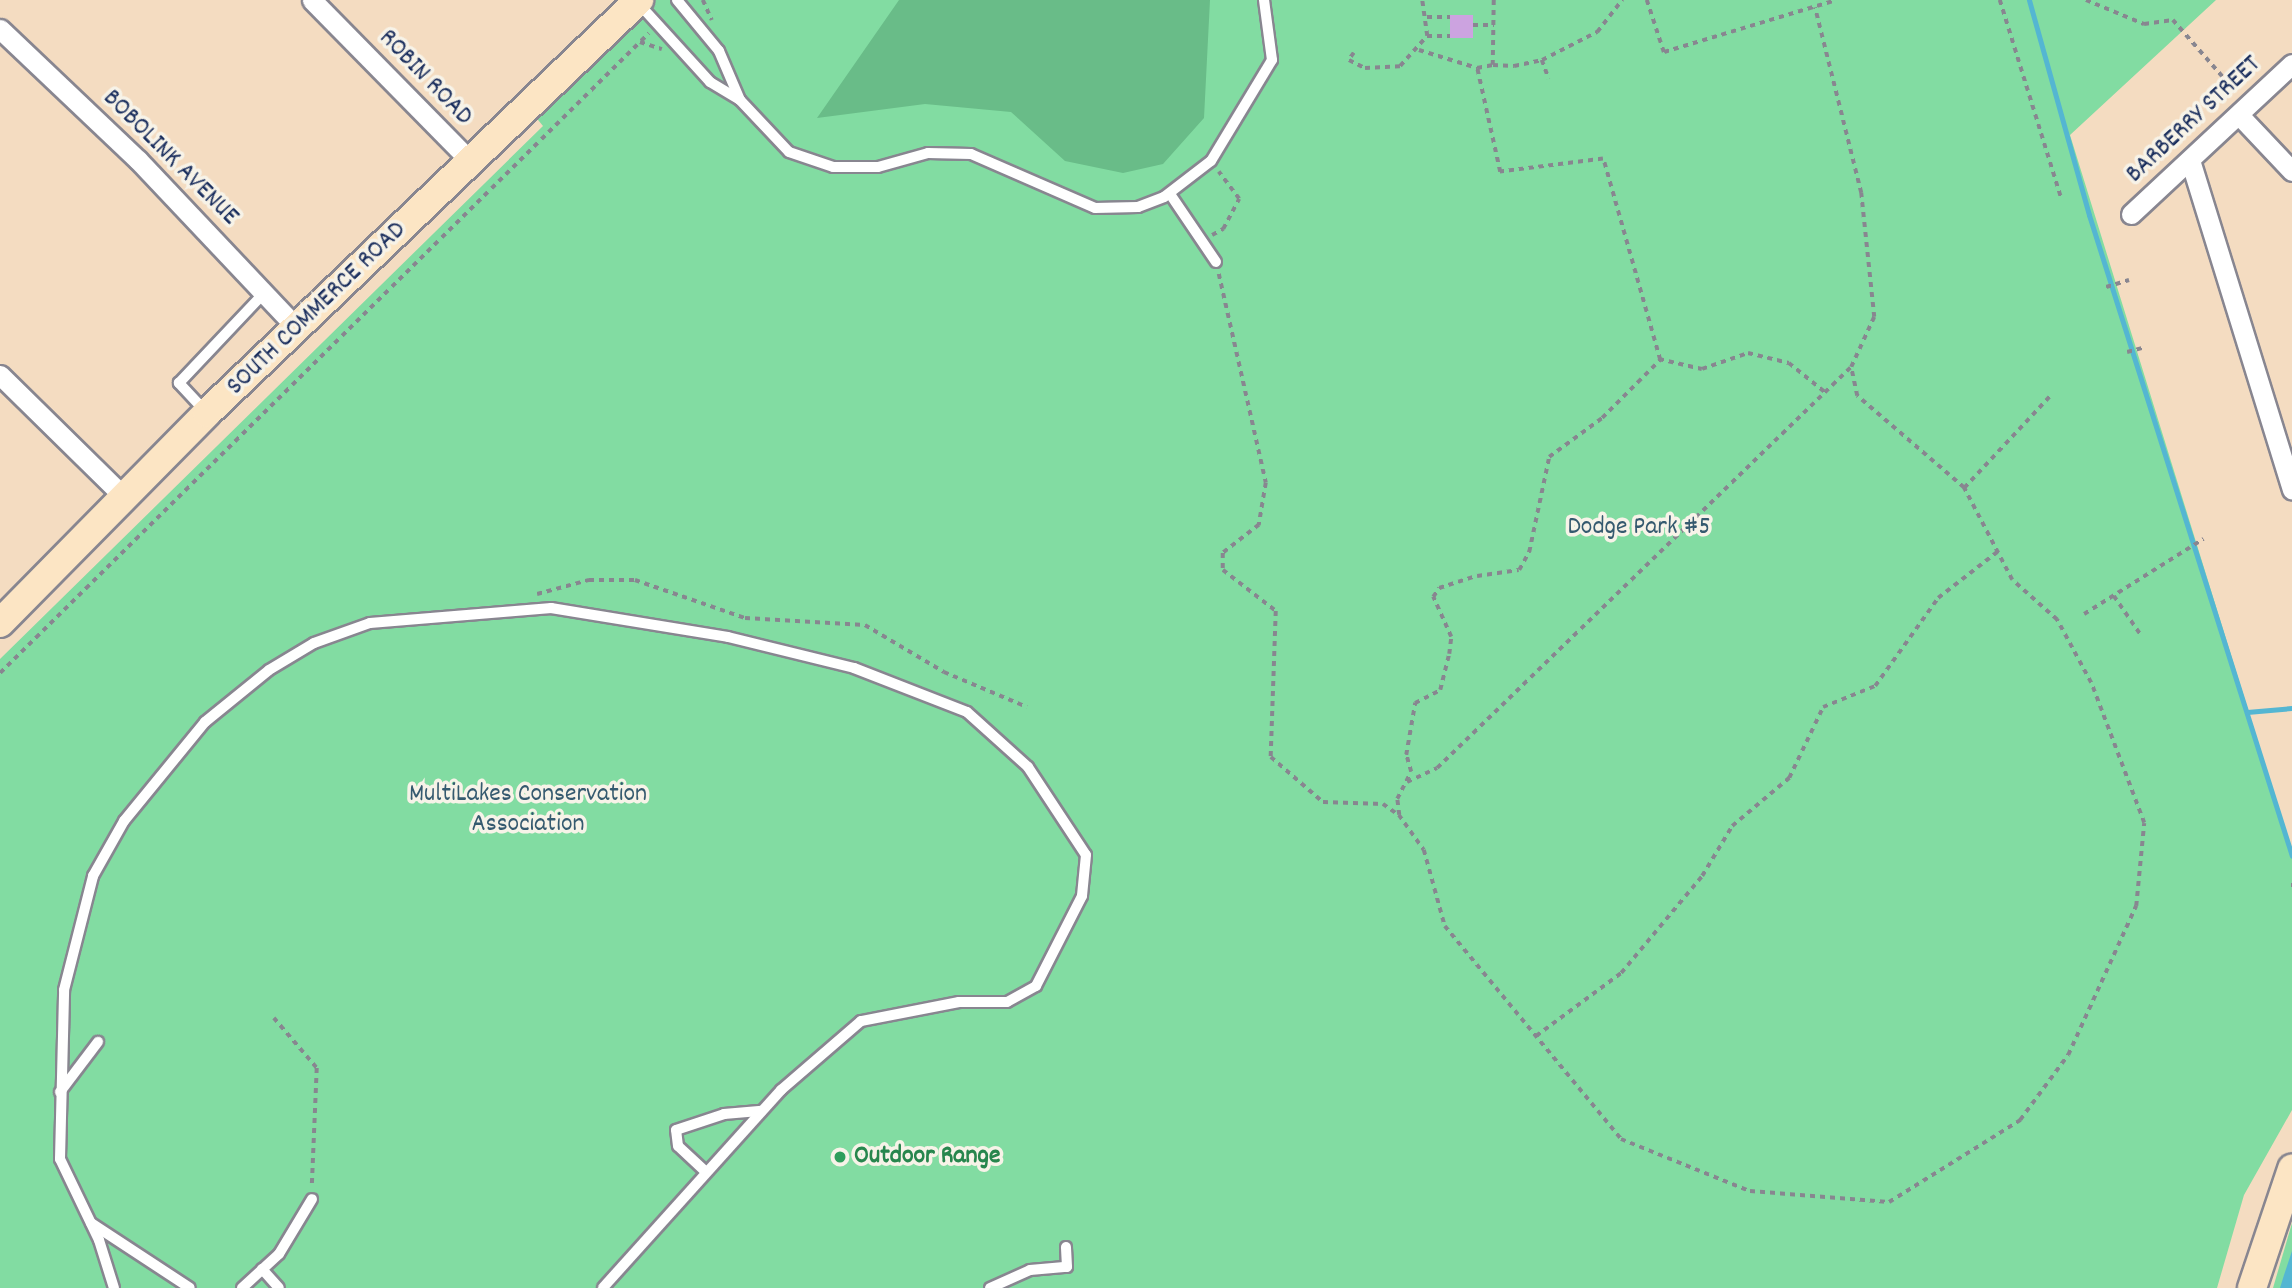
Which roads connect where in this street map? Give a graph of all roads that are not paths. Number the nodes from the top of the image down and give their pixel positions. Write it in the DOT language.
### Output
graph roads {
  1 [pos="312,0"];
  2 [pos="677,0"];
  3 [pos="1264,0"];
  4 [pos="638,1"];
  5 [pos="0,29"];
  6 [pos="2292,64"];
  7 [pos="740,100"];
  8 [pos="2244,110"];
  9 [pos="2190,160"];
  10 [pos="471,162"];
  11 [pos="2292,171"];
  12 [pos="1170,194"];
  13 [pos="2132,214"];
  14 [pos="1216,262"];
  15 [pos="264,293"];
  16 [pos="297,328"];
  17 [pos="0,375"];
  18 [pos="208,414"];
  19 [pos="2292,490"];
  20 [pos="124,497"];
  21 [pos="0,623"];
  22 [pos="98,1042"];
  23 [pos="60,1093"];
  24 [pos="762,1111"];
  25 [pos="2292,1169"];
  26 [pos="706,1172"];
  27 [pos="312,1199"];
  28 [pos="90,1223"];
  29 [pos="1066,1247"];
  30 [pos="262,1269"];
  31 [pos="114,1288"];
  32 [pos="190,1288"];
  33 [pos="242,1288"];
  34 [pos="279,1288"];
  35 [pos="603,1288"];
  36 [pos="990,1288"];
  37 [pos="2252,1288"];
  1 -- 10 [label="street, ROBIN ROAD"];
  2 -- 7 [label="lane"];
  3 -- 12 [label="lane"];
  4 -- 7 [label="lane"];
  4 -- 10 [label="street, SOUTH COMMERCE ROAD"];
  5 -- 15 [label="street, BOBOLINK AVENUE"];
  6 -- 8 [label="street, BARBERRY STREET"];
  7 -- 12 [label="lane"];
  8 -- 9 [label="street, BARBERRY STREET"];
  8 -- 11 [label="street"];
  9 -- 13 [label="street, BARBERRY STREET"];
  9 -- 19 [label="street"];
  10 -- 16 [label="street, SOUTH COMMERCE ROAD"];
  12 -- 14 [label="lane"];
  15 -- 16 [label="street, BOBOLINK AVENUE"];
  15 -- 18 [label="lane"];
  16 -- 18 [label="street, SOUTH COMMERCE ROAD"];
  17 -- 20 [label="street"];
  18 -- 20 [label="street, SOUTH COMMERCE ROAD"];
  20 -- 21 [label="street, SOUTH COMMERCE ROAD"];
  22 -- 23 [label="lane"];
  23 -- 24 [label="lane"];
  23 -- 28 [label="lane"];
  24 -- 26 [label="lane"];
  24 -- 26 [label="lane"];
  25 -- 37 [label="street"];
  26 -- 35 [label="lane"];
  27 -- 30 [label="lane"];
  28 -- 31 [label="lane"];
  28 -- 32 [label="lane"];
  29 -- 36 [label="lane"];
  30 -- 33 [label="lane"];
  30 -- 34 [label="lane"];
}
